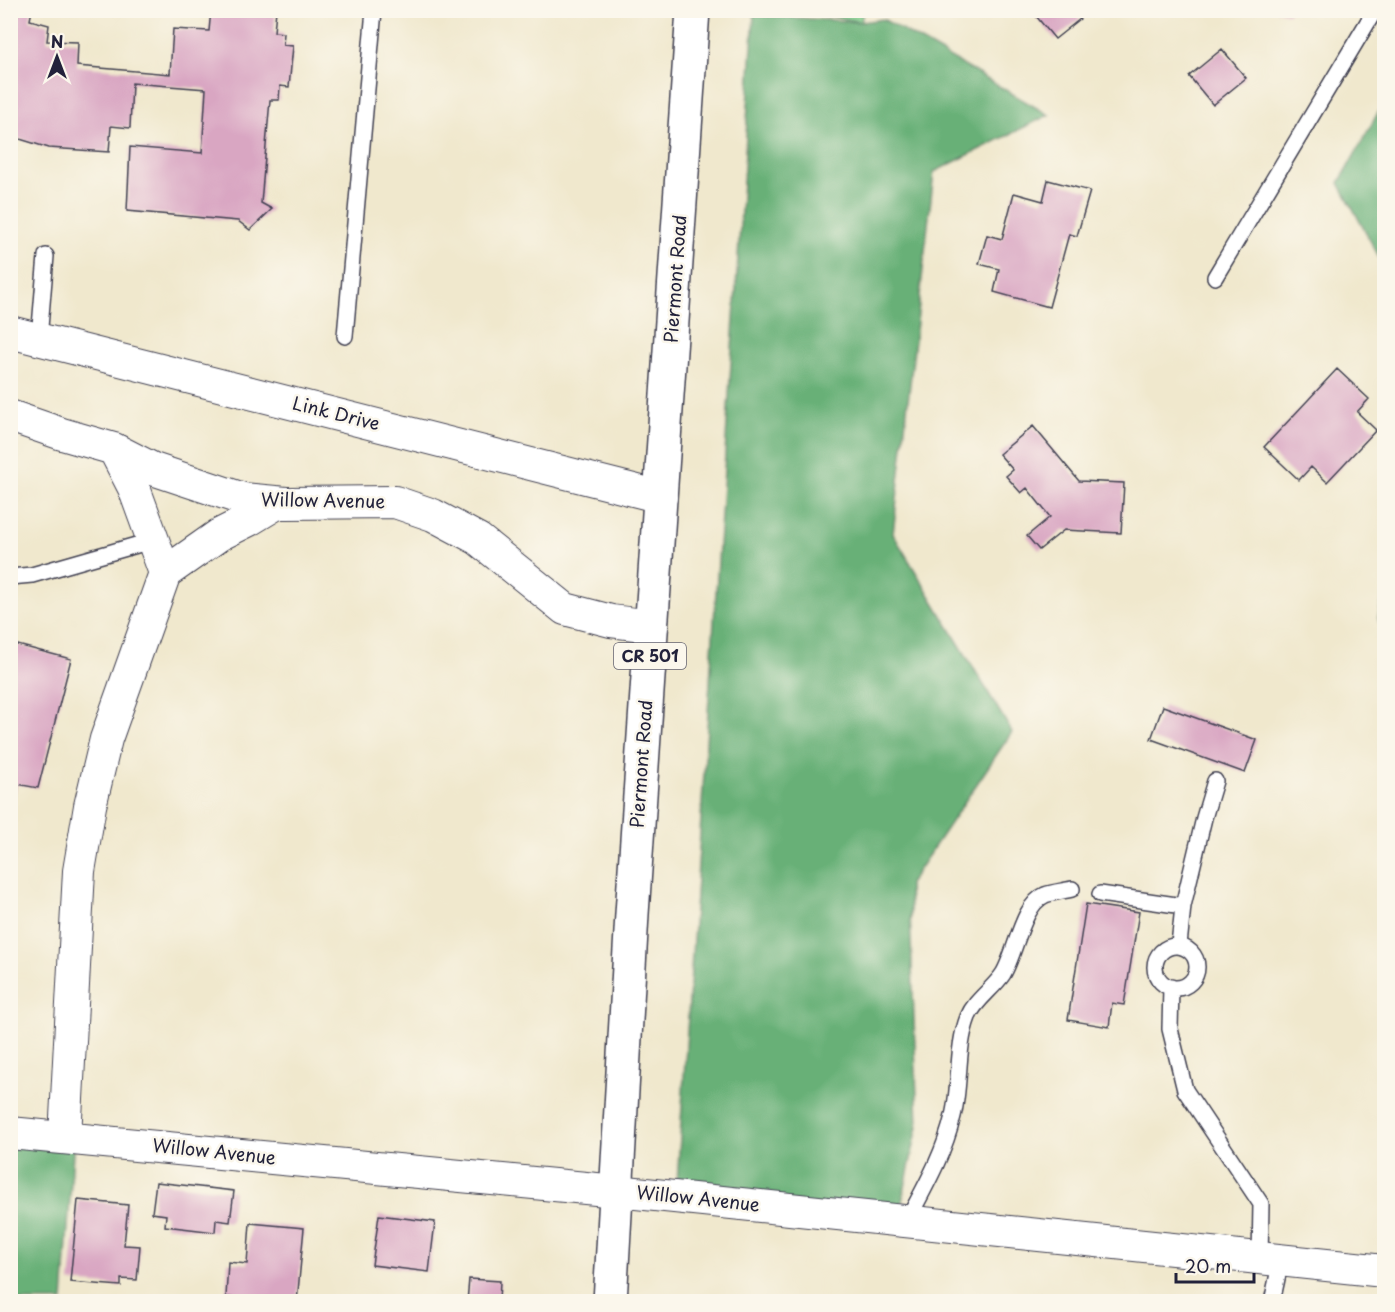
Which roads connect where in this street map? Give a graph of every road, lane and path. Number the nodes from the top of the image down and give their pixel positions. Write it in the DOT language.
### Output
graph roads {
  1 [pos="374,10"];
  2 [pos="693,10"];
  3 [pos="1375,10"];
  4 [pos="46,256"];
  5 [pos="1215,277"];
  6 [pos="25,335"];
  7 [pos="345,336"];
  8 [pos="10,416"];
  9 [pos="114,449"];
  10 [pos="661,497"];
  11 [pos="278,502"];
  12 [pos="154,540"];
  13 [pos="165,573"];
  14 [pos="10,577"];
  15 [pos="652,626"];
  16 [pos="1215,781"];
  17 [pos="1072,889"];
  18 [pos="1100,894"];
  19 [pos="1183,906"];
  20 [pos="1179,945"];
  21 [pos="1171,987"];
  22 [pos="10,1133"];
  23 [pos="65,1137"];
  24 [pos="617,1191"];
  25 [pos="907,1221"];
  26 [pos="1270,1259"];
  27 [pos="1384,1271"];
  28 [pos="610,1302"];
  29 [pos="1272,1302"];
  1 -- 7 [label="lane"];
  2 -- 10 [label="main road, Piermont Road / CR 501"];
  3 -- 5 [label="lane"];
  4 -- 6 [label="lane"];
  6 -- 10 [label="street, Link Drive"];
  8 -- 9 [label="street, Willow Avenue"];
  9 -- 11 [label="street, Willow Avenue"];
  9 -- 12 [label="street"];
  10 -- 15 [label="main road, Piermont Road / CR 501"];
  11 -- 13 [label="street"];
  11 -- 15 [label="street, Willow Avenue"];
  12 -- 13 [label="street"];
  12 -- 14 [label="lane"];
  13 -- 23 [label="street"];
  15 -- 24 [label="main road, Piermont Road / CR 501"];
  16 -- 19 [label="lane"];
  17 -- 25 [label="lane"];
  18 -- 19 [label="lane"];
  19 -- 20 [label="lane"];
  20 -- 21 [label="lane"];
  20 -- 21 [label="lane"];
  21 -- 26 [label="lane"];
  22 -- 23 [label="street, Willow Avenue"];
  23 -- 24 [label="street, Willow Avenue"];
  24 -- 25 [label="street, Willow Avenue"];
  24 -- 28 [label="main road, Piermont Road / CR 501"];
  25 -- 26 [label="street, Willow Avenue"];
  26 -- 27 [label="street, Willow Avenue"];
  26 -- 29 [label="lane"];
}
